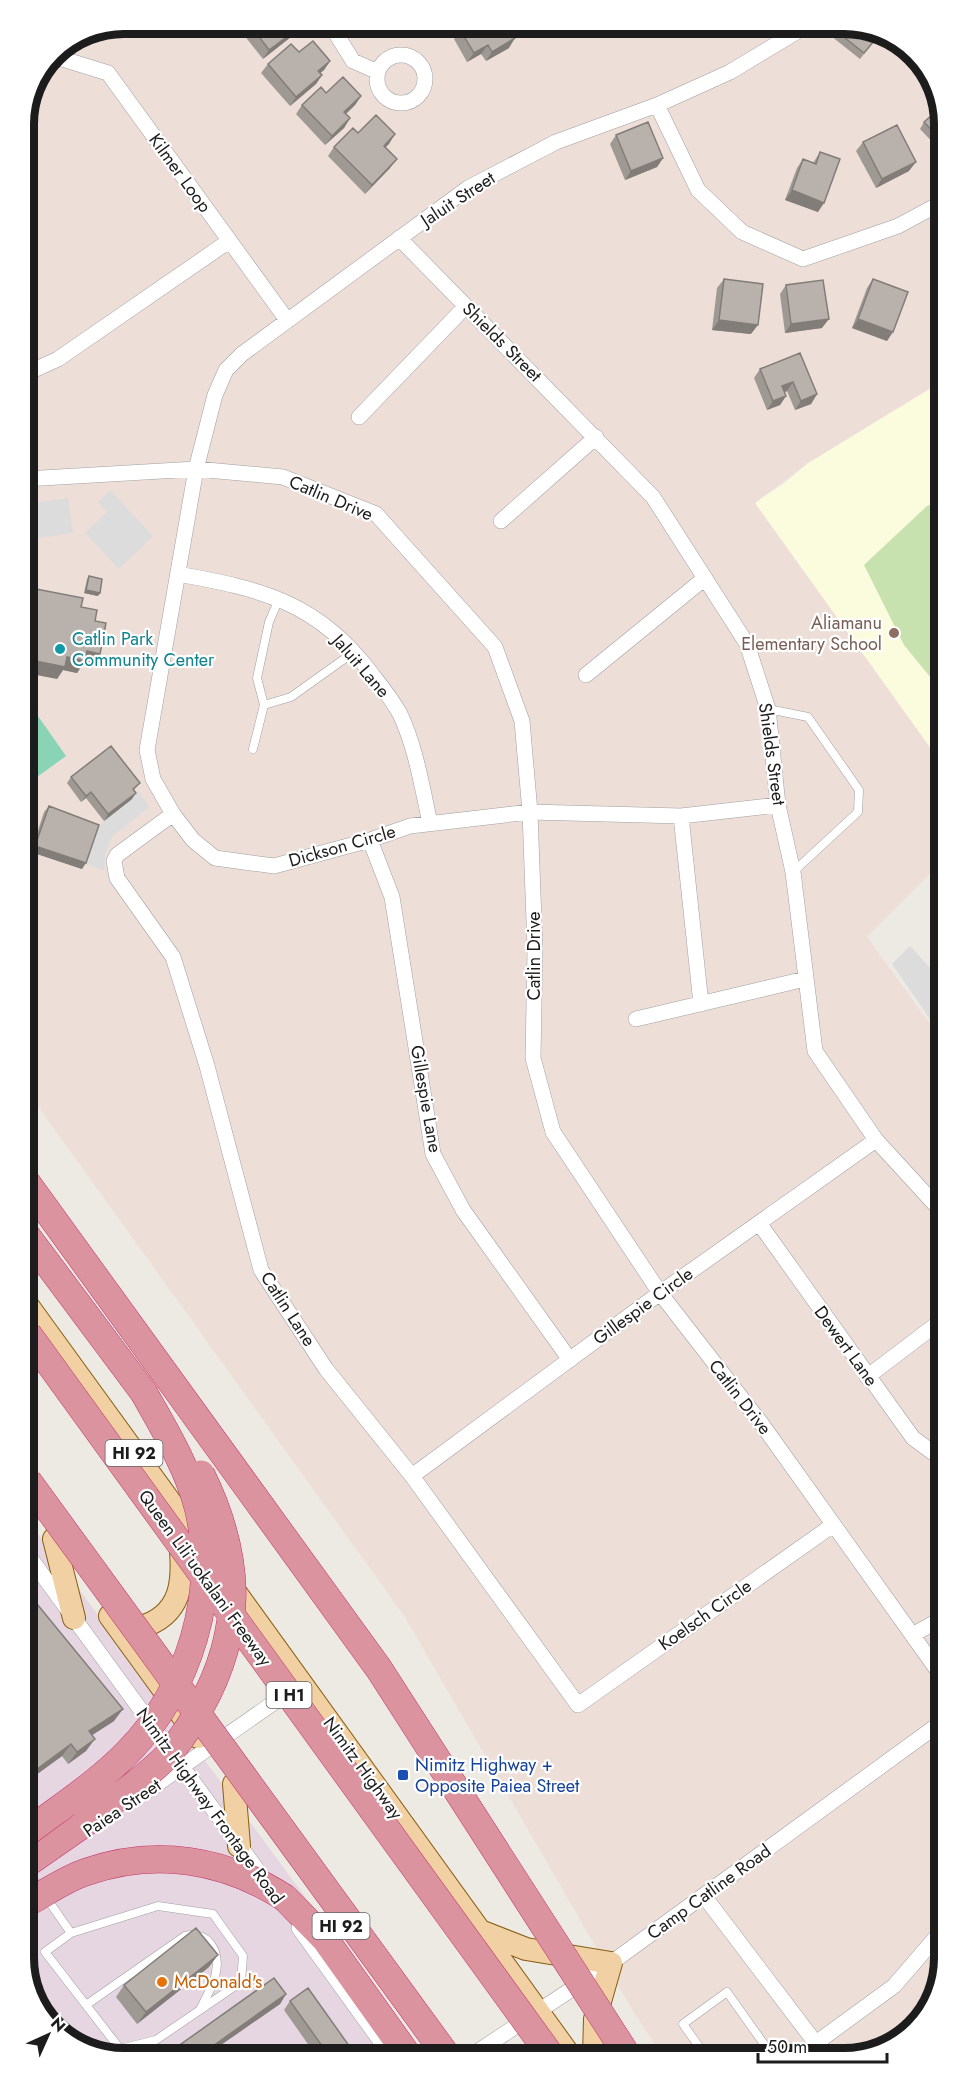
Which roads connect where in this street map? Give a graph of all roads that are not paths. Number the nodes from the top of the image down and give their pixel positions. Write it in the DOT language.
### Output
graph roads {
  1 [pos="336,34"];
  2 [pos="792,35"];
  3 [pos="63,59"];
  4 [pos="378,72"];
  5 [pos="657,105"];
  6 [pos="934,207"];
  7 [pos="399,238"];
  8 [pos="229,241"];
  9 [pos="466,306"];
  10 [pos="287,320"];
  11 [pos="35,369"];
  12 [pos="359,417"];
  13 [pos="596,436"];
  14 [pos="195,469"];
  15 [pos="35,478"];
  16 [pos="501,521"];
  17 [pos="178,574"];
  18 [pos="705,578"];
  19 [pos="279,599"];
  20 [pos="354,652"];
  21 [pos="586,675"];
  22 [pos="264,705"];
  23 [pos="768,709"];
  24 [pos="253,749"];
  25 [pos="778,804"];
  26 [pos="530,812"];
  27 [pos="173,814"];
  28 [pos="681,816"];
  29 [pos="430,824"];
  30 [pos="370,840"];
  31 [pos="793,872"];
  32 [pos="806,979"];
  33 [pos="701,1004"];
  34 [pos="636,1019"];
  35 [pos="876,1140"];
  36 [pos="35,1193"];
  37 [pos="934,1203"];
  38 [pos="759,1223"];
  39 [pos="35,1247"];
  40 [pos="660,1293"];
  41 [pos="35,1316"];
  42 [pos="934,1326"];
  43 [pos="35,1344"];
  44 [pos="570,1360"];
  45 [pos="867,1377"];
  46 [pos="144,1393"];
  47 [pos="934,1453"];
  48 [pos="412,1476"];
  49 [pos="35,1491"];
  50 [pos="177,1511"];
  51 [pos="35,1513"];
  52 [pos="833,1525"];
  53 [pos="54,1539"];
  54 [pos="35,1565"];
  55 [pos="101,1604"];
  56 [pos="74,1618"];
  57 [pos="934,1623"];
  58 [pos="912,1635"];
  59 [pos="934,1666"];
  60 [pos="302,1683"];
  61 [pos="578,1705"];
  62 [pos="934,1728"];
  63 [pos="207,1750"];
  64 [pos="182,1768"];
  65 [pos="234,1784"];
  66 [pos="35,1826"];
  67 [pos="239,1846"];
  68 [pos="35,1858"];
  69 [pos="35,1868"];
  70 [pos="35,1881"];
  71 [pos="704,1896"];
  72 [pos="35,1899"];
  73 [pos="479,1930"];
  74 [pos="71,1934"];
  75 [pos="934,1940"];
  76 [pos="611,1963"];
  77 [pos="86,2005"];
  78 [pos="201,2009"];
  79 [pos="538,2012"];
  80 [pos="119,2048"];
  81 [pos="124,2048"];
  82 [pos="385,2048"];
  83 [pos="402,2048"];
  84 [pos="432,2048"];
  85 [pos="441,2048"];
  86 [pos="483,2048"];
  87 [pos="545,2048"];
  88 [pos="564,2048"];
  89 [pos="594,2048"];
  90 [pos="623,2048"];
  91 [pos="700,2048"];
  92 [pos="767,2048"];
  93 [pos="820,2048"];
  1 -- 4 [label="street"];
  2 -- 5 [label="street, Jaluit Street"];
  3 -- 8 [label="street, Kilmer Loop"];
  5 -- 6 [label="street"];
  5 -- 7 [label="street, Jaluit Street"];
  7 -- 9 [label="street, Shields Street"];
  7 -- 10 [label="street, Jaluit Street"];
  8 -- 10 [label="street, Kilmer Loop"];
  8 -- 11 [label="street"];
  9 -- 12 [label="street"];
  9 -- 13 [label="street, Shields Street"];
  10 -- 14 [label="street, Jaluit Street"];
  13 -- 16 [label="street"];
  13 -- 18 [label="street, Shields Street"];
  14 -- 15 [label="street, Catlin Drive"];
  14 -- 17 [label="street, Jaluit Street"];
  14 -- 26 [label="street, Catlin Drive"];
  17 -- 19 [label="street, Jaluit Lane"];
  17 -- 27 [label="street, Dickson Circle"];
  18 -- 21 [label="street"];
  18 -- 23 [label="street, Shields Street"];
  19 -- 20 [label="street, Jaluit Lane"];
  19 -- 22 [label="lane"];
  20 -- 22 [label="lane"];
  20 -- 29 [label="street, Jaluit Lane"];
  22 -- 24 [label="lane"];
  23 -- 25 [label="street, Shields Street"];
  23 -- 31 [label="lane"];
  25 -- 28 [label="street, Dickson Circle"];
  25 -- 31 [label="street, Shields Street"];
  26 -- 28 [label="street, Dickson Circle"];
  26 -- 29 [label="street, Dickson Circle"];
  26 -- 40 [label="street, Catlin Drive"];
  27 -- 30 [label="street, Dickson Circle"];
  27 -- 48 [label="street, Catlin Lane"];
  28 -- 33 [label="street"];
  29 -- 30 [label="street, Dickson Circle"];
  30 -- 44 [label="street, Gillespie Lane"];
  31 -- 32 [label="street, Shields Street"];
  32 -- 33 [label="street"];
  32 -- 35 [label="street, Shields Street"];
  33 -- 34 [label="street"];
  35 -- 37 [label="street, Shields Street"];
  35 -- 38 [label="street, Gillespie Circle"];
  36 -- 90 [label="highway, bridge"];
  38 -- 40 [label="street, Gillespie Circle"];
  38 -- 45 [label="street, Dewert Lane"];
  39 -- 46 [label="highway"];
  40 -- 44 [label="street, Gillespie Circle"];
  40 -- 52 [label="street, Catlin Drive"];
  41 -- 50 [label="main road, Nimitz Highway / HI 92"];
  42 -- 45 [label="street"];
  43 -- 87 [label="highway, Queen Liliʻuokalani Freeway / I H1, bridge"];
  44 -- 48 [label="street, Gillespie Circle"];
  45 -- 47 [label="street, Dewert Lane"];
  46 -- 66 [label="highway, bridge"];
  46 -- 68 [label="highway, bridge"];
  48 -- 61 [label="street, Catlin Lane"];
  49 -- 85 [label="highway, bridge"];
  50 -- 55 [label="main road"];
  50 -- 60 [label="main road, Nimitz Highway / HI 92"];
  51 -- 53 [label="main road, HI 92"];
  52 -- 58 [label="street, Catlin Drive"];
  52 -- 61 [label="street, Koelsch Circle"];
  53 -- 55 [label="main road, HI 92"];
  53 -- 56 [label="main road"];
  54 -- 56 [label="street, Nimitz Highway Frontage Road"];
  55 -- 63 [label="main road, HI 92"];
  56 -- 64 [label="street, Nimitz Highway Frontage Road"];
  57 -- 58 [label="street"];
  58 -- 59 [label="street, Catlin Drive"];
  60 -- 63 [label="street, Paiea Street"];
  60 -- 73 [label="main road, Nimitz Highway / HI 92"];
  62 -- 71 [label="street, Camp Catline Road"];
  63 -- 64 [label="street, Paiea Street"];
  63 -- 65 [label="main road, HI 92"];
  64 -- 67 [label="street, Nimitz Highway Frontage Road"];
  64 -- 69 [label="street, Paiea Street"];
  65 -- 67 [label="main road"];
  65 -- 84 [label="main road, HI 92"];
  67 -- 82 [label="street, Nimitz Highway Frontage Road"];
  70 -- 74 [label="lane"];
  71 -- 76 [label="street, Camp Catline Road"];
  71 -- 93 [label="street"];
  72 -- 83 [label="highway, bridge"];
  73 -- 76 [label="main road"];
  73 -- 79 [label="main road, Nimitz Highway / HI 92"];
  74 -- 77 [label="lane"];
  74 -- 78 [label="lane"];
  75 -- 93 [label="street"];
  76 -- 79 [label="street, Camp Catline Road"];
  76 -- 89 [label="main road"];
  77 -- 78 [label="lane"];
  77 -- 80 [label="lane"];
  78 -- 81 [label="lane"];
  79 -- 86 [label="street, Camp Catline Road"];
  79 -- 88 [label="main road, Nimitz Highway / HI 92"];
  91 -- 92 [label="lane"];
}
